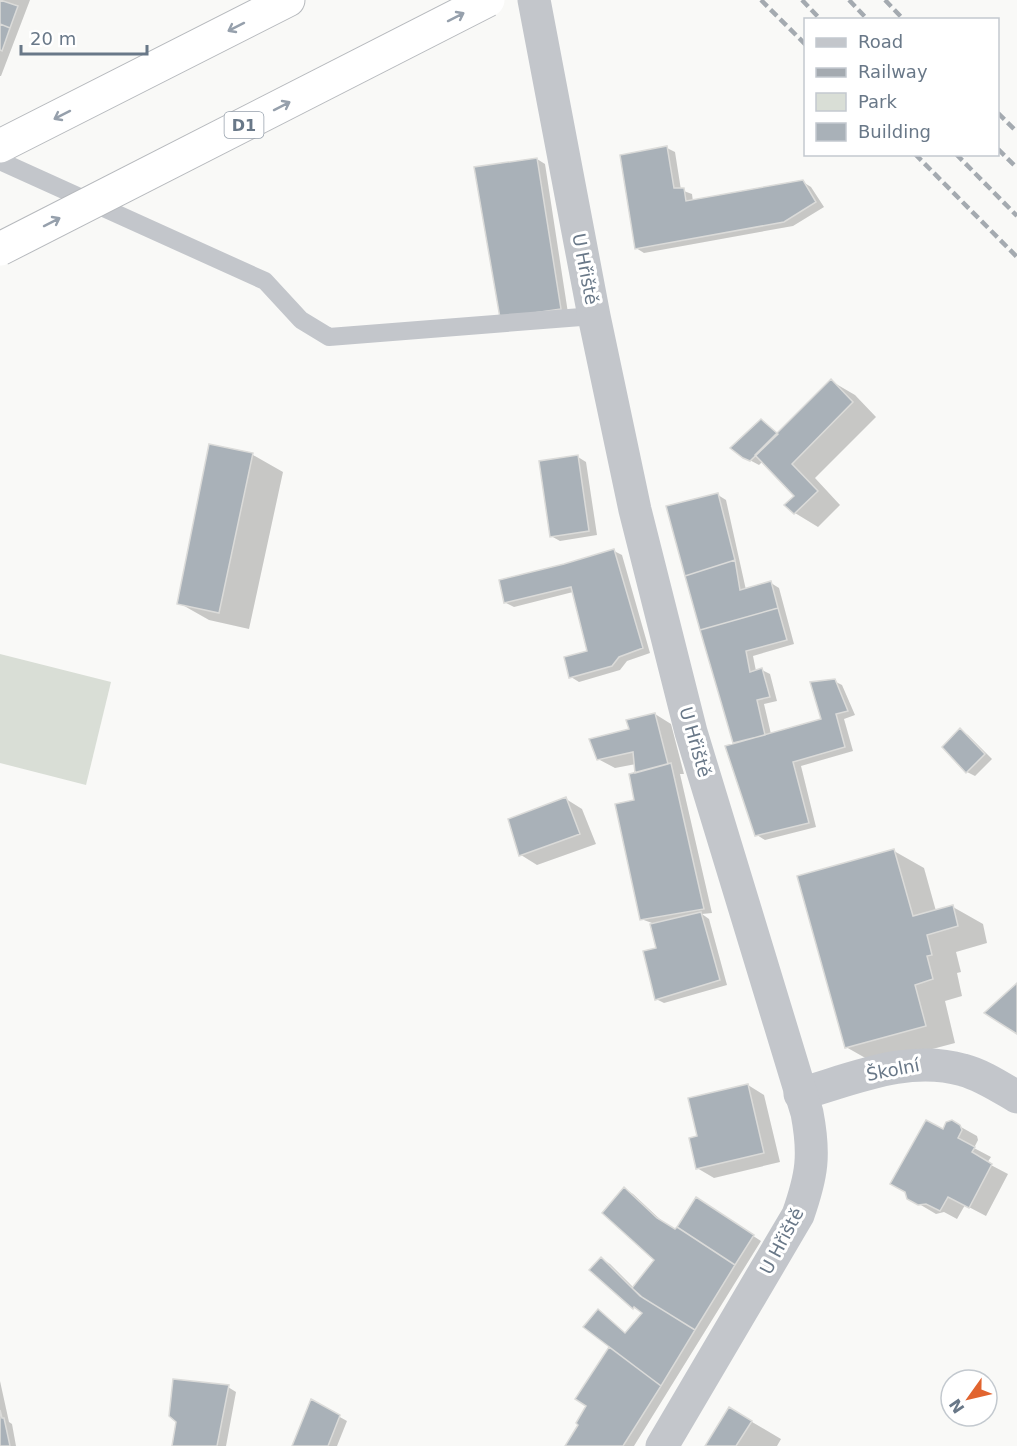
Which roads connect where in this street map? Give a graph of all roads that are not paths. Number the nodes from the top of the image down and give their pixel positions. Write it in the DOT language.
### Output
graph roads {
  1 [pos="288,0"];
  2 [pos="488,0"];
  3 [pos="534,0"];
  4 [pos="0,146"];
  5 [pos="0,161"];
  6 [pos="0,249"];
  7 [pos="594,316"];
  8 [pos="800,1094"];
  9 [pos="1017,1096"];
  10 [pos="662,1446"];
  1 -- 4 [label="highway, one-way"];
  6 -- 2 [label="highway, D1, one-way, bridge"];
  3 -- 7 [label="street, U Hřiště"];
  5 -- 7 [label="lane"];
  7 -- 8 [label="street, U Hřiště"];
  8 -- 9 [label="street, Školní"];
  8 -- 10 [label="street, U Hřiště"];
}
